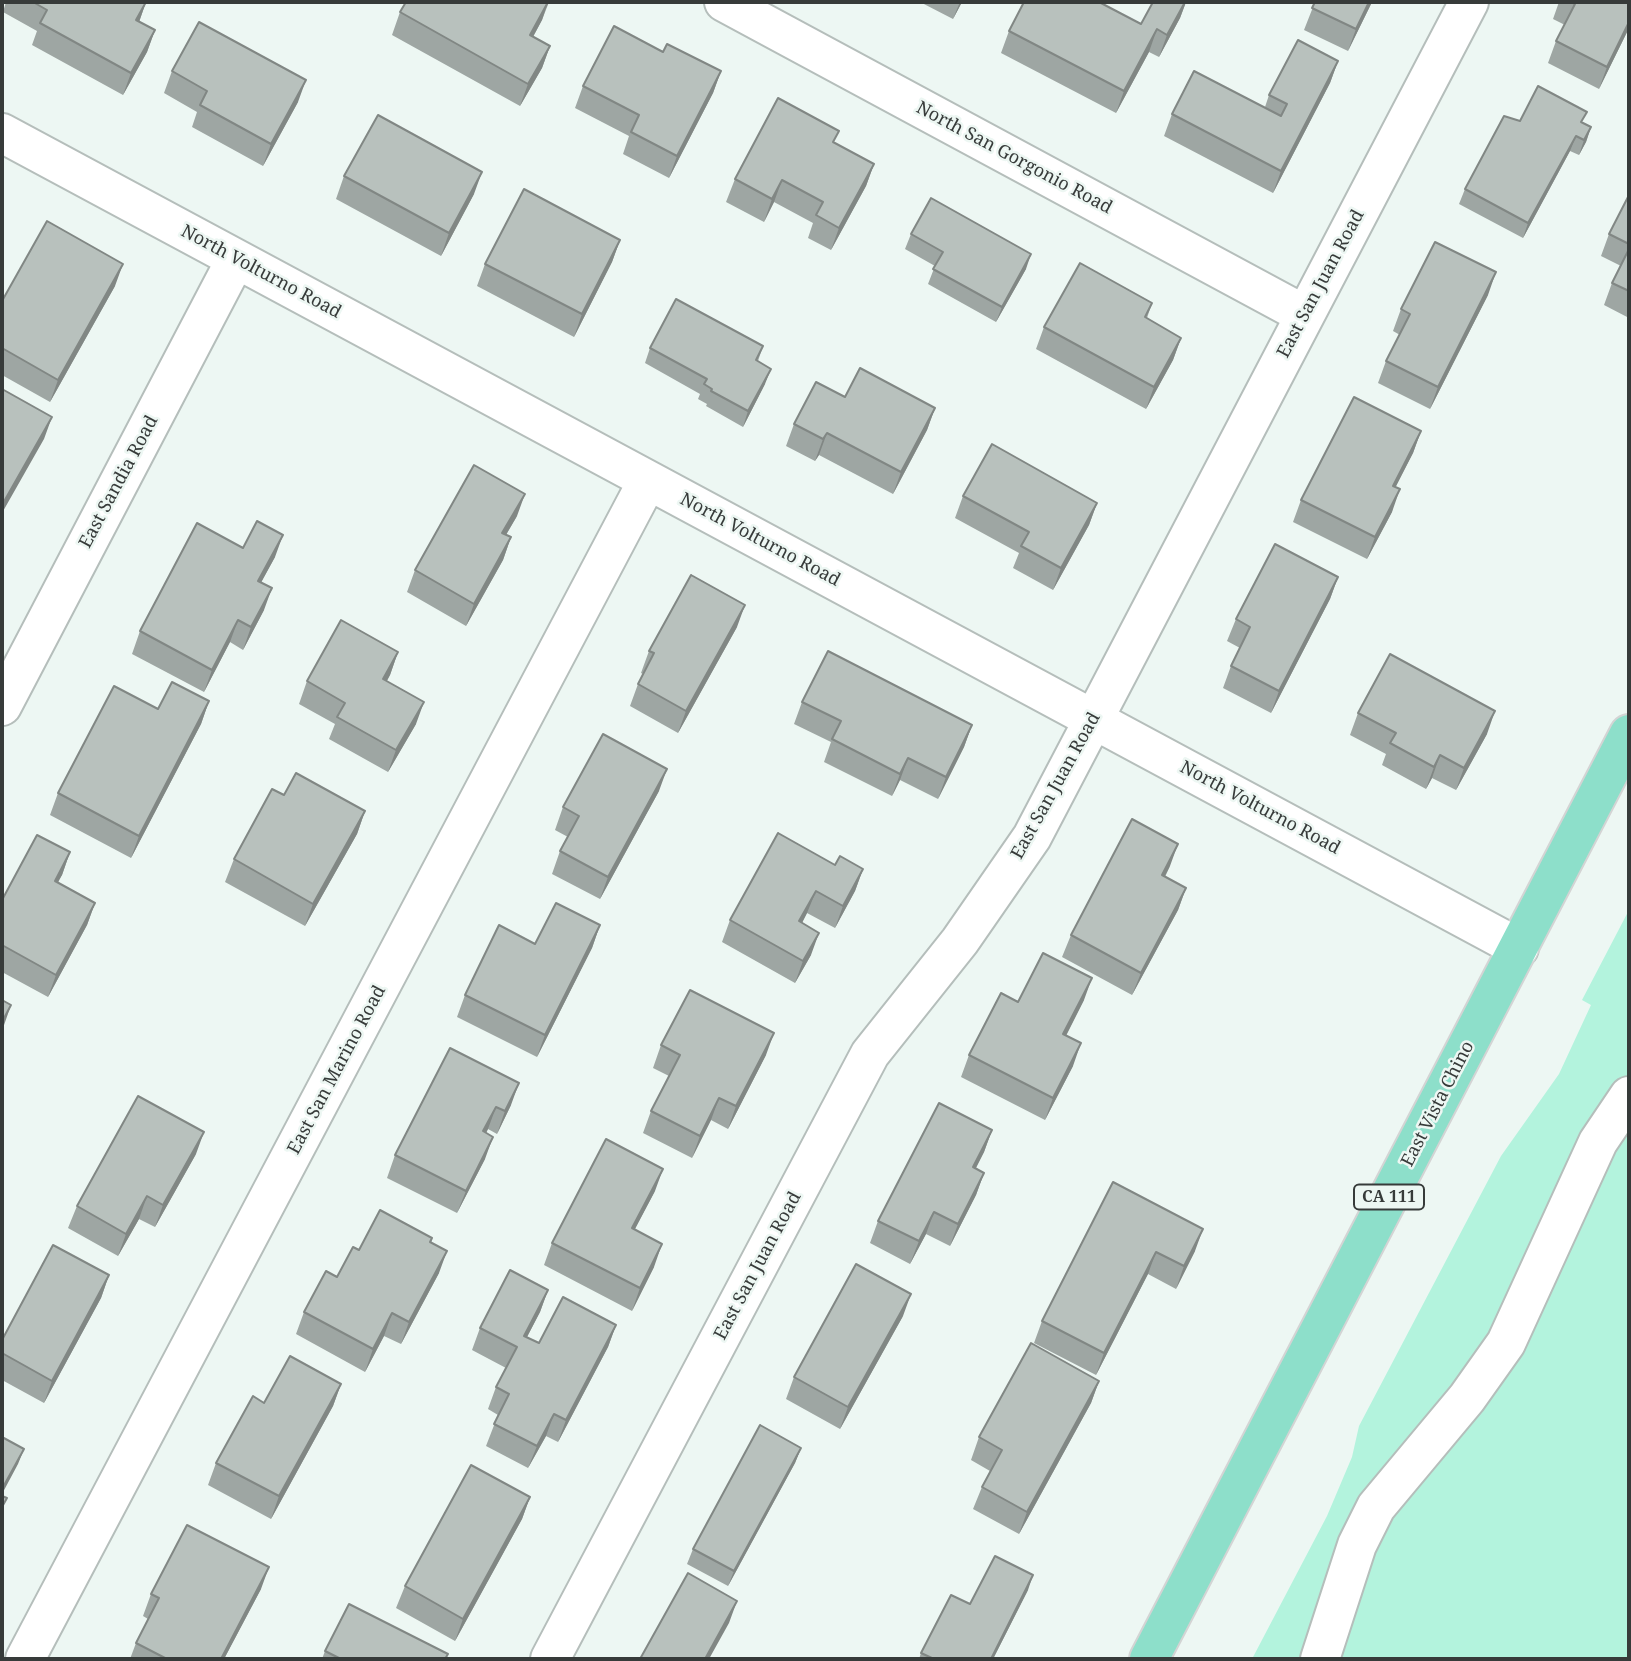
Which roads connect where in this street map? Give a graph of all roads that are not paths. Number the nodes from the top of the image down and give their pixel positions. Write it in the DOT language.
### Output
graph roads {
  1 [pos="724,2"];
  2 [pos="1469,2"];
  3 [pos="2,133"];
  4 [pos="236,258"];
  5 [pos="1305,315"];
  6 [pos="648,480"];
  7 [pos="2,706"];
  8 [pos="1094,719"];
  9 [pos="1629,734"];
  10 [pos="1519,947"];
  11 [pos="1629,1096"];
  12 [pos="26,1659"];
  13 [pos="550,1659"];
  14 [pos="1149,1659"];
  15 [pos="1320,1659"];
  1 -- 5 [label="street, North San Gorgonio Road"];
  2 -- 5 [label="street, East San Juan Road"];
  3 -- 4 [label="street, North Volturno Road"];
  4 -- 6 [label="street, North Volturno Road"];
  4 -- 7 [label="street, East Sandia Road"];
  5 -- 8 [label="street, East San Juan Road"];
  6 -- 8 [label="street, North Volturno Road"];
  6 -- 12 [label="street, East San Marino Road"];
  8 -- 10 [label="street, North Volturno Road"];
  8 -- 13 [label="street, East San Juan Road"];
  9 -- 10 [label="main road, East Vista Chino / CA 111"];
  10 -- 14 [label="main road, East Vista Chino / CA 111"];
  11 -- 15 [label="street"];
}
